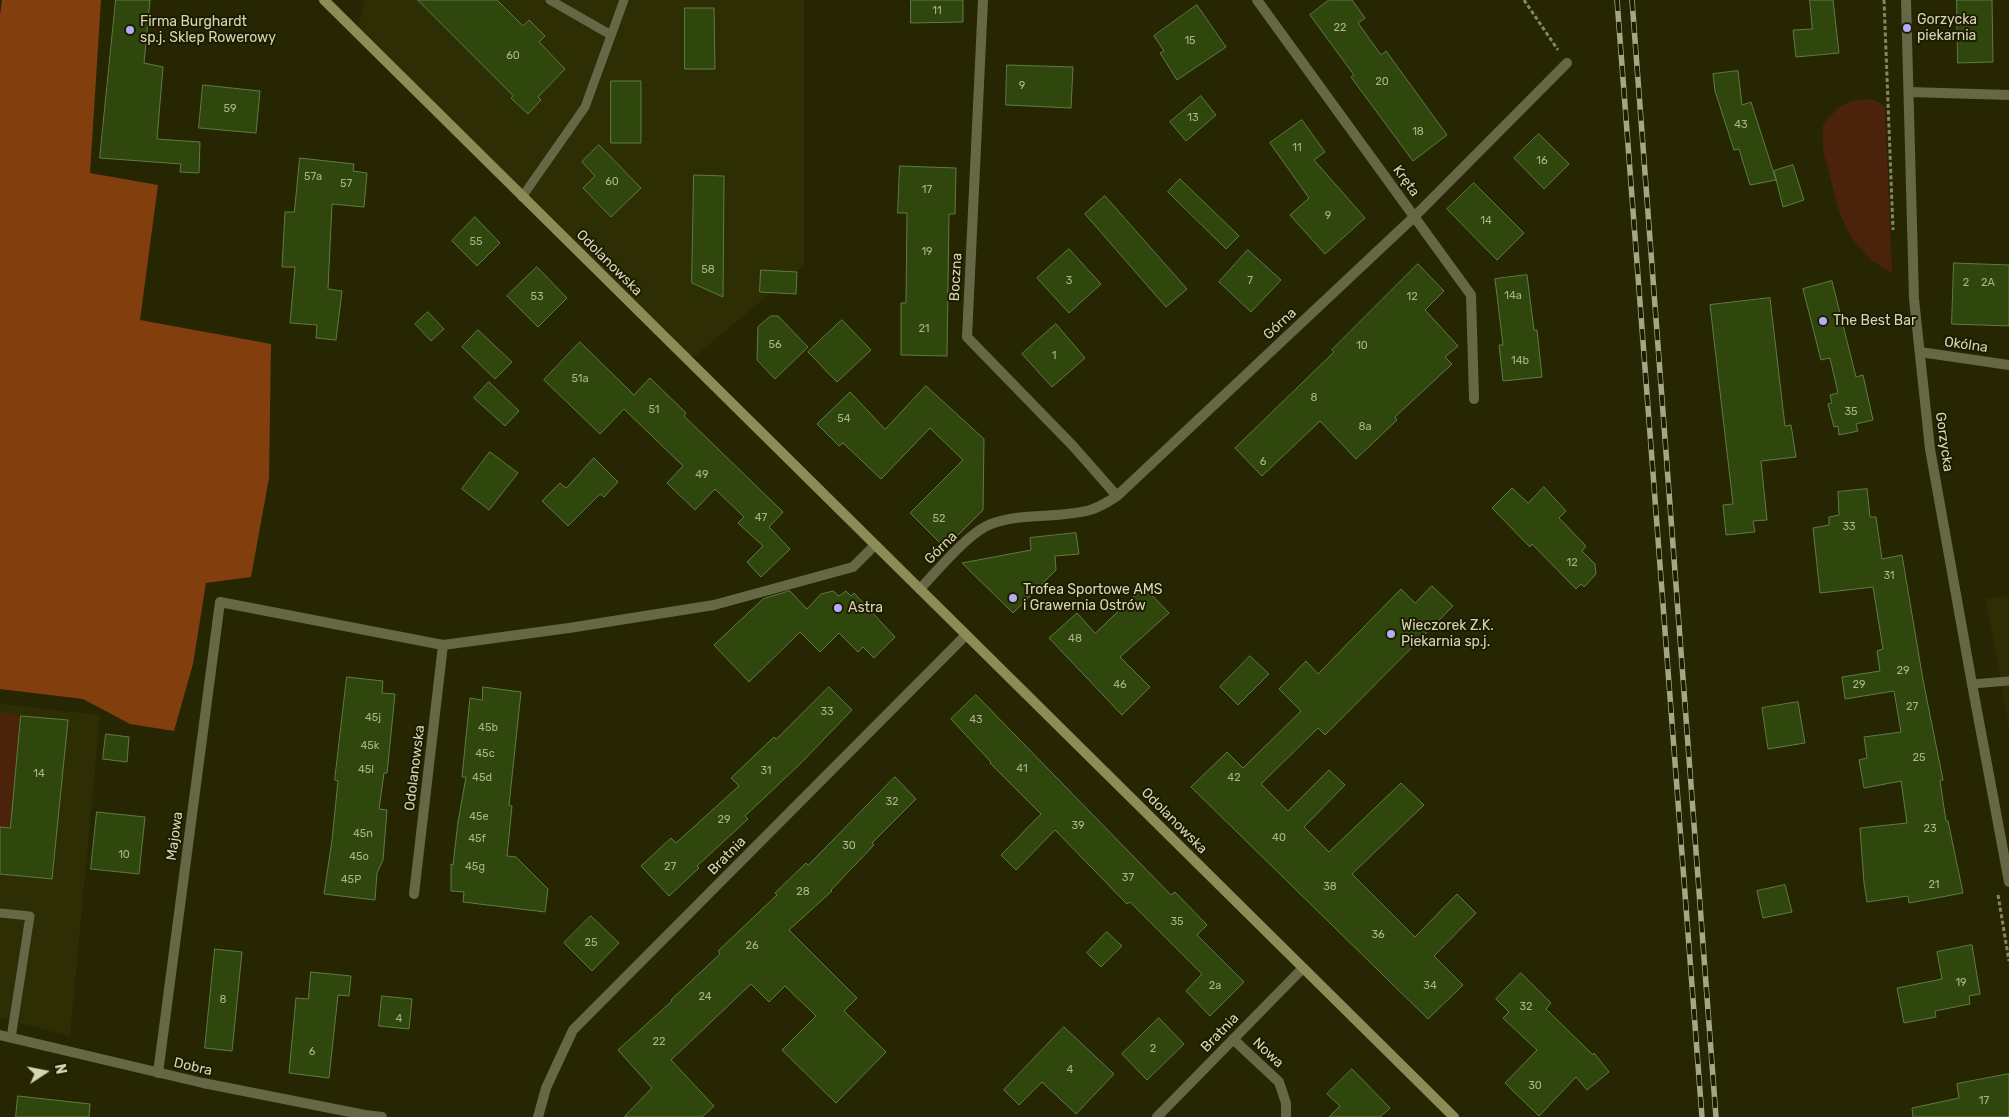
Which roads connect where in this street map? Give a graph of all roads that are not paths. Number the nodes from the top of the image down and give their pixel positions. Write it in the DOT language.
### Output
graph roads {
  1 [pos="324,0"];
  2 [pos="550,0"];
  3 [pos="624,0"];
  4 [pos="983,0"];
  5 [pos="1257,0"];
  6 [pos="1906,0"];
  7 [pos="611,35"];
  8 [pos="1567,63"];
  9 [pos="1909,92"];
  10 [pos="2009,95"];
  11 [pos="522,196"];
  12 [pos="1415,216"];
  13 [pos="1920,352"];
  14 [pos="2009,365"];
  15 [pos="1474,399"];
  16 [pos="1117,496"];
  17 [pos="875,545"];
  18 [pos="920,589"];
  19 [pos="966,635"];
  20 [pos="443,645"];
  21 [pos="2009,681"];
  22 [pos="1972,684"];
  23 [pos="2009,882"];
  24 [pos="414,894"];
  25 [pos="0,913"];
  26 [pos="1303,968"];
  27 [pos="0,1035"];
  28 [pos="11,1038"];
  29 [pos="1233,1039"];
  30 [pos="158,1073"];
  31 [pos="382,1117"];
  32 [pos="538,1117"];
  33 [pos="1158,1117"];
  34 [pos="1286,1117"];
  35 [pos="1454,1117"];
  1 -- 11 [label="main road, Odolanowska"];
  2 -- 7 [label="lane"];
  3 -- 7 [label="lane"];
  4 -- 16 [label="street, Boczna"];
  5 -- 12 [label="street, Kręta"];
  6 -- 9 [label="street, Gorzycka"];
  7 -- 11 [label="lane"];
  8 -- 12 [label="street, Górna"];
  9 -- 10 [label="street"];
  9 -- 13 [label="street, Gorzycka"];
  11 -- 17 [label="main road, Odolanowska"];
  12 -- 15 [label="street, Kręta"];
  12 -- 16 [label="street, Górna"];
  13 -- 14 [label="street, Okólna"];
  13 -- 22 [label="street, Gorzycka"];
  16 -- 18 [label="street, Górna"];
  17 -- 18 [label="main road, Odolanowska"];
  17 -- 20 [label="street"];
  18 -- 19 [label="main road, Odolanowska"];
  19 -- 26 [label="main road, Odolanowska"];
  19 -- 32 [label="street, Bratnia"];
  20 -- 24 [label="street, Odolanowska"];
  20 -- 30 [label="street, Majowa"];
  21 -- 22 [label="lane"];
  22 -- 23 [label="street, Gorzycka"];
  25 -- 28 [label="lane"];
  26 -- 29 [label="street, Bratnia"];
  26 -- 35 [label="main road, Odolanowska"];
  27 -- 28 [label="street, Dobra"];
  28 -- 30 [label="street, Dobra"];
  29 -- 33 [label="street, Bratnia"];
  29 -- 34 [label="street, Nowa"];
  30 -- 31 [label="street, Dobra"];
}
